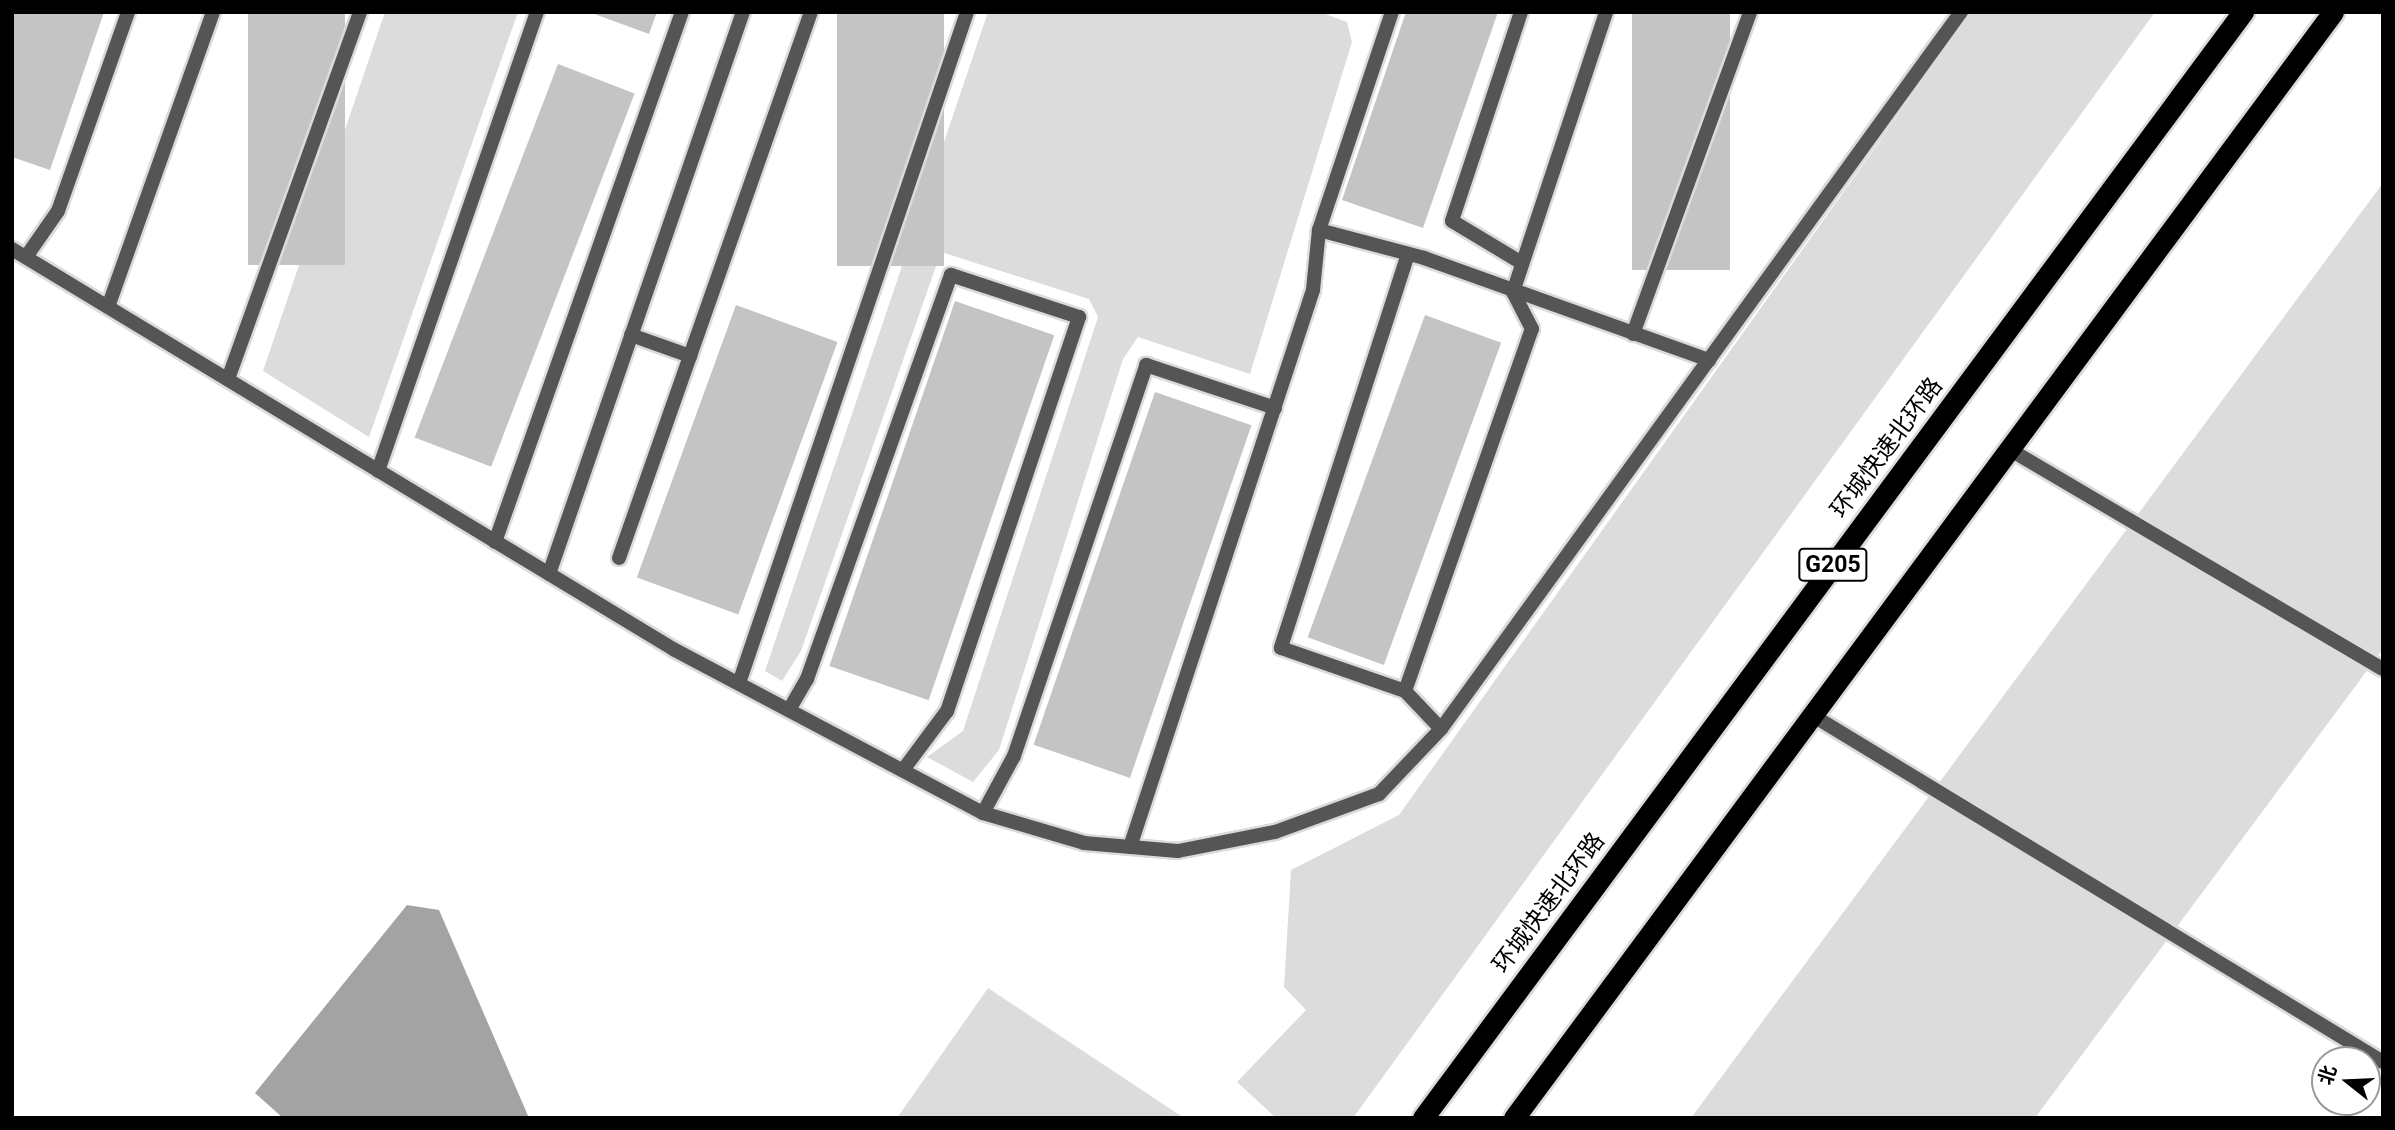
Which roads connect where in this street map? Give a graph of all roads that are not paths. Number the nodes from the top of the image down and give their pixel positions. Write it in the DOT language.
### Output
graph roads {
  1 [pos="128,12"];
  2 [pos="213,12"];
  3 [pos="360,12"];
  4 [pos="537,12"];
  5 [pos="682,12"];
  6 [pos="743,12"];
  7 [pos="811,12"];
  8 [pos="967,12"];
  9 [pos="1392,12"];
  10 [pos="1521,12"];
  11 [pos="1606,12"];
  12 [pos="1750,12"];
  13 [pos="1961,12"];
  14 [pos="2243,12"];
  15 [pos="2333,12"];
  16 [pos="1319,230"];
  17 [pos="12,249"];
  18 [pos="1408,254"];
  19 [pos="26,257"];
  20 [pos="1522,263"];
  21 [pos="1513,292"];
  22 [pos="108,307"];
  23 [pos="1633,334"];
  24 [pos="631,335"];
  25 [pos="690,356"];
  26 [pos="1709,360"];
  27 [pos="228,379"];
  28 [pos="1275,408"];
  29 [pos="2009,449"];
  30 [pos="378,471"];
  31 [pos="495,542"];
  32 [pos="619,558"];
  33 [pos="549,574"];
  34 [pos="2383,669"];
  35 [pos="739,683"];
  36 [pos="1405,691"];
  37 [pos="789,710"];
  38 [pos="1812,715"];
  39 [pos="1441,729"];
  40 [pos="903,770"];
  41 [pos="983,813"];
  42 [pos="1130,847"];
  43 [pos="2383,1062"];
  44 [pos="1423,1118"];
  45 [pos="1514,1118"];
  1 -- 19 [label="street"];
  2 -- 22 [label="street"];
  3 -- 27 [label="street"];
  4 -- 30 [label="street"];
  5 -- 31 [label="street"];
  6 -- 24 [label="street"];
  7 -- 25 [label="street"];
  8 -- 35 [label="street"];
  9 -- 16 [label="street"];
  10 -- 20 [label="street"];
  11 -- 20 [label="street"];
  12 -- 23 [label="street"];
  13 -- 26 [label="street"];
  14 -- 44 [label="highway, 环城快速北环路 / G205"];
  15 -- 29 [label="highway, G205"];
  16 -- 18 [label="street"];
  16 -- 28 [label="street"];
  17 -- 19 [label="street"];
  18 -- 21 [label="street"];
  18 -- 36 [label="street"];
  19 -- 22 [label="street"];
  20 -- 21 [label="street"];
  21 -- 23 [label="street"];
  21 -- 36 [label="street"];
  22 -- 27 [label="street"];
  23 -- 26 [label="street"];
  24 -- 25 [label="street"];
  24 -- 33 [label="street"];
  25 -- 32 [label="street"];
  26 -- 39 [label="street"];
  27 -- 30 [label="street"];
  28 -- 41 [label="street"];
  28 -- 42 [label="street"];
  29 -- 34 [label="street"];
  29 -- 38 [label="highway, G205"];
  30 -- 31 [label="street"];
  31 -- 33 [label="street"];
  33 -- 35 [label="street"];
  35 -- 37 [label="street"];
  36 -- 39 [label="street"];
  37 -- 40 [label="street"];
  37 -- 40 [label="street"];
  38 -- 43 [label="street"];
  38 -- 45 [label="highway, G205"];
  39 -- 42 [label="street"];
  40 -- 41 [label="street"];
  41 -- 42 [label="street"];
}
